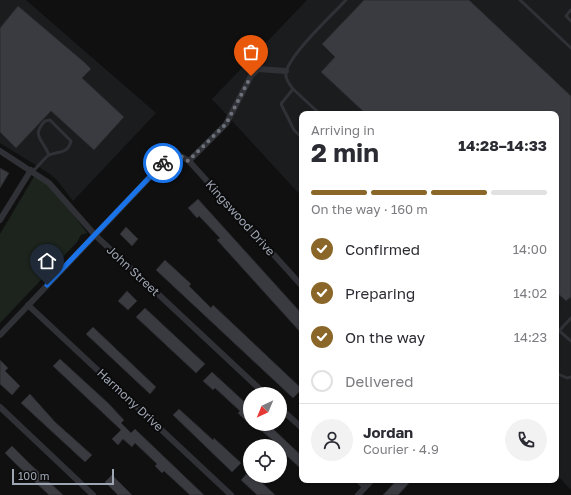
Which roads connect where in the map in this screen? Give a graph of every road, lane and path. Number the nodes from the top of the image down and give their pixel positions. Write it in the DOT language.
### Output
graph roads {
  1 [pos="346,0"];
  2 [pos="520,0"];
  3 [pos="571,10"];
  4 [pos="571,21"];
  5 [pos="571,48"];
  6 [pos="286,71"];
  7 [pos="293,89"];
  8 [pos="317,111"];
  9 [pos="299,135"];
  10 [pos="0,151"];
  11 [pos="49,156"];
  12 [pos="188,161"];
  13 [pos="32,170"];
  14 [pos="0,220"];
  15 [pos="95,235"];
  16 [pos="299,283"];
  17 [pos="28,305"];
  18 [pos="571,318"];
  19 [pos="559,327"];
  20 [pos="559,331"];
  21 [pos="0,335"];
  22 [pos="571,342"];
  23 [pos="559,374"];
  24 [pos="571,377"];
  25 [pos="258,387"];
  26 [pos="0,408"];
  27 [pos="287,414"];
  28 [pos="299,425"];
  29 [pos="361,483"];
  30 [pos="369,483"];
  31 [pos="365,487"];
  32 [pos="93,495"];
  33 [pos="231,495"];
  34 [pos="358,495"];
  1 -- 6 [label="lane"];
  2 -- 5 [label="lane"];
  3 -- 4 [label="lane"];
  6 -- 7 [label="lane"];
  6 -- 12 [label="street"];
  7 -- 8 [label="lane"];
  7 -- 9 [label="lane"];
  10 -- 13 [label="street, John Street"];
  11 -- 11 [label="lane"];
  11 -- 13 [label="lane"];
  12 -- 15 [label="street, Kingswood Drive"];
  12 -- 16 [label="street, Kingswood Drive"];
  13 -- 14 [label="street"];
  13 -- 15 [label="street, John Street"];
  15 -- 17 [label="street"];
  15 -- 25 [label="street, John Street"];
  17 -- 21 [label="street"];
  17 -- 33 [label="street, Harmony Drive"];
  18 -- 19 [label="lane"];
  20 -- 22 [label="lane"];
  23 -- 24 [label="lane"];
  26 -- 32 [label="street"];
  27 -- 28 [label="street"];
  29 -- 31 [label="street"];
  30 -- 31 [label="street"];
  31 -- 34 [label="street"];
}
